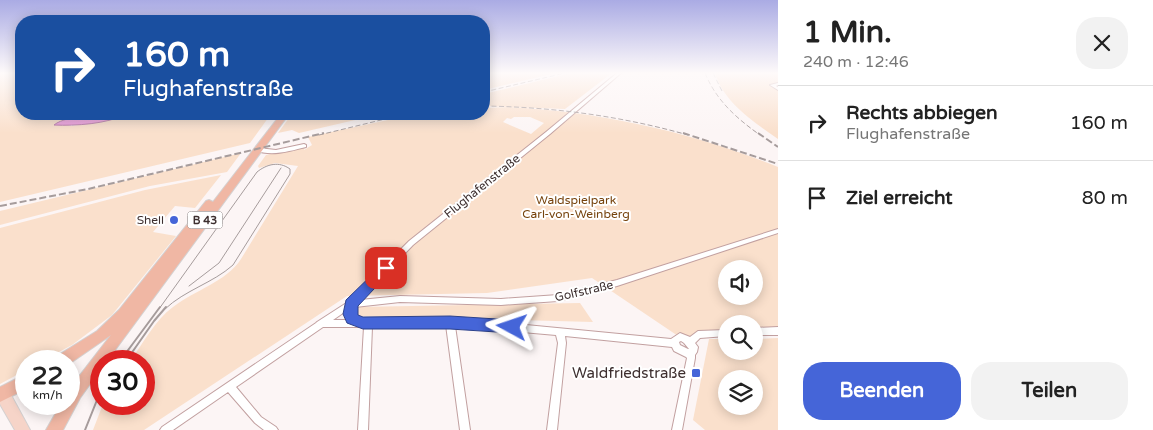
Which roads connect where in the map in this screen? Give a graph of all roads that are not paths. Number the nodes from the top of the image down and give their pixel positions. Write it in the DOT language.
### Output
graph roads {
  1 [pos="596,93"];
  2 [pos="273,120"];
  3 [pos="280,120"];
  4 [pos="304,146"];
  5 [pos="258,150"];
  6 [pos="778,231"];
  7 [pos="351,304"];
  8 [pos="450,322"];
  9 [pos="366,323"];
  10 [pos="319,324"];
  11 [pos="560,332"];
  12 [pos="763,332"];
  13 [pos="778,332"];
  14 [pos="718,334"];
  15 [pos="690,342"];
  16 [pos="674,343"];
  17 [pos="78,350"];
  18 [pos="690,354"];
  19 [pos="229,386"];
  20 [pos="15,387"];
  21 [pos="0,396"];
  22 [pos="23,430"];
  23 [pos="54,430"];
  24 [pos="165,430"];
  25 [pos="273,430"];
  26 [pos="363,430"];
  27 [pos="465,430"];
  28 [pos="552,430"];
  29 [pos="677,430"];
  1 -- 7 [label="street, Flughafenstraße"];
  2 -- 17 [label="highway, B 43"];
  3 -- 5 [label="highway, B 43"];
  4 -- 5 [label="street"];
  5 -- 23 [label="highway, B 43"];
  6 -- 7 [label="street, Golfstraße"];
  7 -- 9 [label="street"];
  7 -- 10 [label="street, Flughafenstraße"];
  8 -- 9 [label="street"];
  8 -- 11 [label="street"];
  8 -- 27 [label="street"];
  9 -- 10 [label="street"];
  9 -- 26 [label="street"];
  10 -- 19 [label="street, Flughafenstraße"];
  11 -- 16 [label="street"];
  11 -- 28 [label="street"];
  12 -- 13 [label="street"];
  14 -- 15 [label="street"];
  15 -- 16 [label="street"];
  15 -- 18 [label="street"];
  16 -- 18 [label="street"];
  18 -- 29 [label="street"];
  19 -- 24 [label="street, Flughafenstraße"];
  19 -- 25 [label="street"];
  20 -- 21 [label="highway"];
  21 -- 22 [label="main road"];
}
